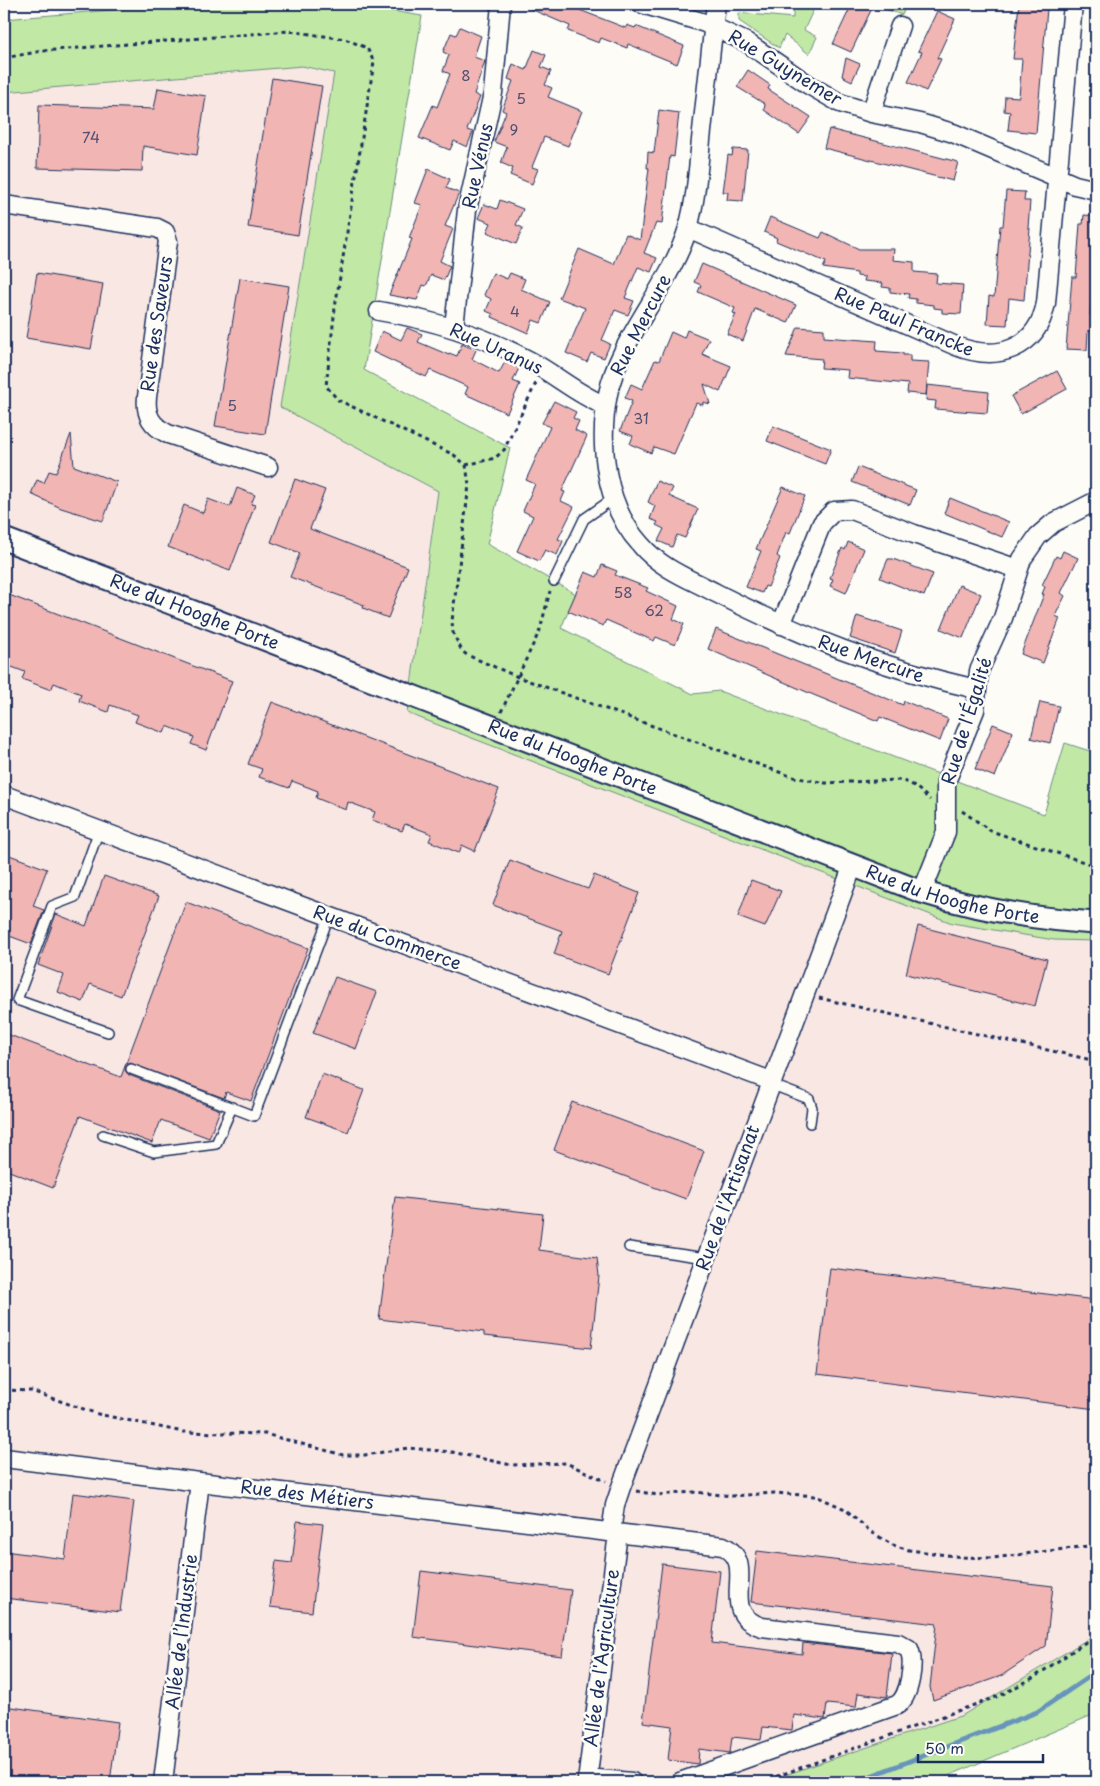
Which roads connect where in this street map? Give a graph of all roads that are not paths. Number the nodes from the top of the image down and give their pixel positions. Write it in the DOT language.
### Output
graph roads {
  1 [pos="501,4"];
  2 [pos="642,4"];
  3 [pos="716,4"];
  4 [pos="1073,4"];
  5 [pos="714,26"];
  6 [pos="900,26"];
  7 [pos="871,113"];
  8 [pos="1058,178"];
  9 [pos="1096,190"];
  10 [pos="4,204"];
  11 [pos="688,228"];
  12 [pos="379,311"];
  13 [pos="454,327"];
  14 [pos="606,406"];
  15 [pos="268,467"];
  16 [pos="614,498"];
  17 [pos="1096,501"];
  18 [pos="4,539"];
  19 [pos="4,549"];
  20 [pos="56,560"];
  21 [pos="1018,569"];
  22 [pos="554,581"];
  23 [pos="780,625"];
  24 [pos="976,689"];
  25 [pos="4,794"];
  26 [pos="99,830"];
  27 [pos="853,865"];
  28 [pos="922,892"];
  29 [pos="329,916"];
  30 [pos="1096,923"];
  31 [pos="108,1032"];
  32 [pos="131,1069"];
  33 [pos="771,1082"];
  34 [pos="232,1107"];
  35 [pos="810,1123"];
  36 [pos="103,1135"];
  37 [pos="629,1248"];
  38 [pos="706,1258"];
  39 [pos="4,1458"];
  40 [pos="200,1482"];
  41 [pos="614,1533"];
  42 [pos="587,1780"];
  43 [pos="163,1782"];
  44 [pos="632,1782"];
  45 [pos="680,1782"];
  1 -- 13 [label="street, Rue Vénus"];
  2 -- 5 [label="street, Rue Guynemer"];
  3 -- 5 [label="street, Rue Mercure"];
  4 -- 8 [label="street, Rue Paul Francke"];
  5 -- 7 [label="street, Rue Guynemer"];
  5 -- 11 [label="street, Rue Mercure"];
  6 -- 7 [label="street"];
  7 -- 8 [label="street, Rue Guynemer"];
  8 -- 9 [label="street, Rue Guynemer"];
  8 -- 11 [label="street, Rue Paul Francke"];
  10 -- 15 [label="street, Rue des Saveurs"];
  11 -- 14 [label="street, Rue Mercure"];
  12 -- 13 [label="street, Rue Uranus"];
  13 -- 14 [label="street, Rue Uranus"];
  14 -- 16 [label="street, Rue Mercure"];
  16 -- 22 [label="lane"];
  16 -- 23 [label="street, Rue Mercure"];
  17 -- 21 [label="street, Rue de l'Égalité"];
  18 -- 20 [label="street, Rue du Hooghe Porte"];
  19 -- 20 [label="street, Rue du Hooghe Porte"];
  20 -- 27 [label="street, Rue du Hooghe Porte"];
  21 -- 23 [label="street"];
  21 -- 24 [label="street, Rue de l'Égalité"];
  23 -- 24 [label="street, Rue Mercure"];
  24 -- 28 [label="street, Rue de l'Égalité"];
  25 -- 26 [label="street, Rue du Commerce"];
  26 -- 29 [label="street, Rue du Commerce"];
  26 -- 31 [label="lane"];
  27 -- 28 [label="street, Rue du Hooghe Porte"];
  27 -- 33 [label="street, Rue de l'Artisanat"];
  28 -- 30 [label="street, Rue du Hooghe Porte"];
  29 -- 33 [label="street, Rue du Commerce"];
  29 -- 34 [label="lane"];
  32 -- 34 [label="lane"];
  33 -- 35 [label="lane"];
  33 -- 38 [label="street, Rue de l'Artisanat"];
  34 -- 36 [label="lane"];
  37 -- 38 [label="lane"];
  38 -- 41 [label="street, Rue de l'Artisanat"];
  39 -- 40 [label="street, Rue des Métiers"];
  40 -- 41 [label="street, Rue des Métiers"];
  40 -- 43 [label="street, Allée de l’Industrie"];
  41 -- 42 [label="street, Allée de l'Agriculture"];
  41 -- 45 [label="street, Rue des Métiers"];
  42 -- 44 [label="street"];
}
